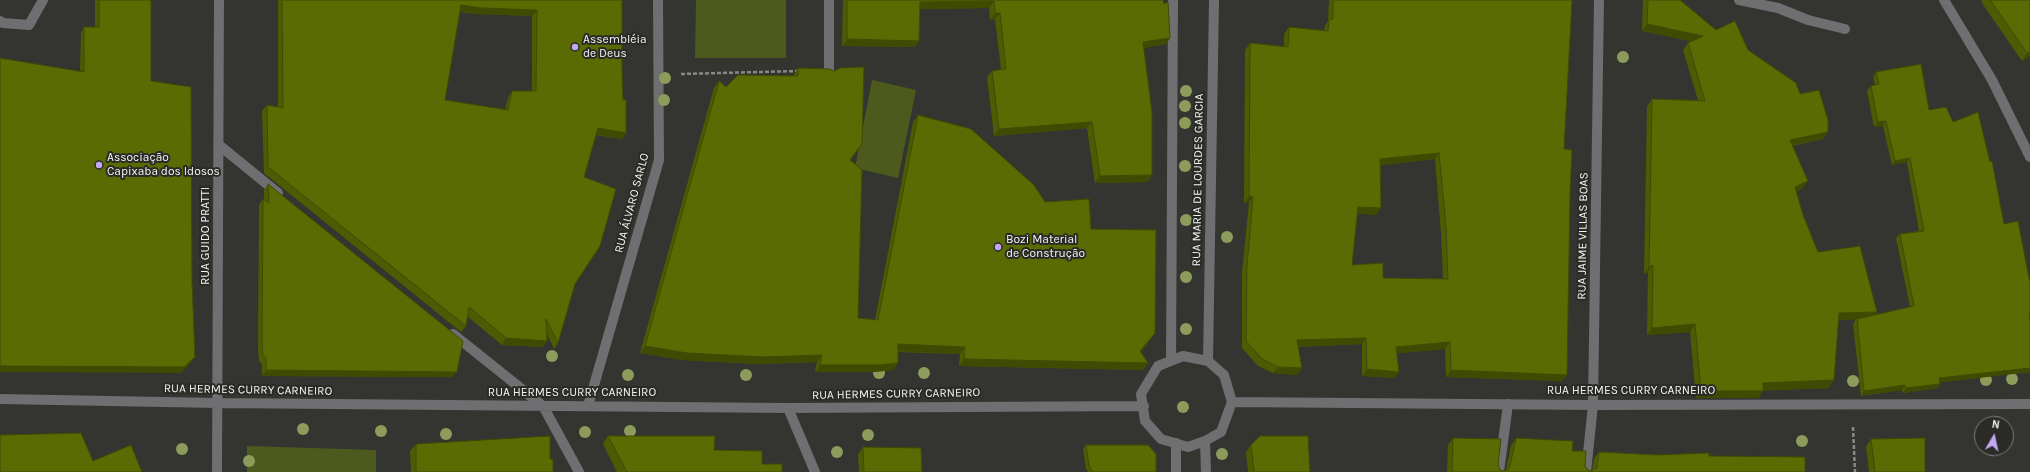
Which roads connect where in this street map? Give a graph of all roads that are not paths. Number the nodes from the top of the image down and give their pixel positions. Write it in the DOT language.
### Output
graph roads {
  1 [pos="43,0"];
  2 [pos="219,0"];
  3 [pos="658,0"];
  4 [pos="829,0"];
  5 [pos="1173,0"];
  6 [pos="1214,0"];
  7 [pos="1599,0"];
  8 [pos="1739,0"];
  9 [pos="1944,0"];
  10 [pos="0,21"];
  11 [pos="1845,29"];
  12 [pos="829,72"];
  13 [pos="219,145"];
  14 [pos="2030,157"];
  15 [pos="288,200"];
  16 [pos="443,326"];
  17 [pos="1171,361"];
  18 [pos="1208,361"];
  19 [pos="0,398"];
  20 [pos="1232,402"];
  21 [pos="218,403"];
  22 [pos="1508,404"];
  23 [pos="2030,404"];
  24 [pos="1593,405"];
  25 [pos="543,406"];
  26 [pos="588,406"];
  27 [pos="1144,406"];
  28 [pos="788,408"];
  29 [pos="1205,441"];
  30 [pos="1176,443"];
  31 [pos="217,472"];
  32 [pos="579,472"];
  33 [pos="815,472"];
  34 [pos="1176,472"];
  35 [pos="1206,472"];
  36 [pos="1499,472"];
  37 [pos="1586,472"];
  1 -- 10 [label="street"];
  2 -- 13 [label="street, RUA GUIDO PRATTI"];
  3 -- 26 [label="street, RUA ÁLVARO SARLO"];
  4 -- 12 [label="street"];
  5 -- 17 [label="street, RUA MARIA DE LOURDES GARCIA"];
  6 -- 18 [label="street, RUA MARIA DE LOURDES GARCIA"];
  7 -- 24 [label="street, RUA JAIME VILLAS BOAS"];
  8 -- 11 [label="street"];
  9 -- 14 [label="street"];
  13 -- 15 [label="street"];
  13 -- 21 [label="street, RUA GUIDO PRATTI"];
  16 -- 25 [label="street"];
  17 -- 18 [label="street"];
  17 -- 27 [label="street"];
  18 -- 20 [label="street"];
  19 -- 21 [label="street, RUA HERMES CURRY CARNEIRO"];
  20 -- 22 [label="street, RUA HERMES CURRY CARNEIRO"];
  20 -- 29 [label="street"];
  21 -- 25 [label="street, RUA HERMES CURRY CARNEIRO"];
  21 -- 31 [label="street, RUA GUIDO PRATTI"];
  22 -- 24 [label="street, RUA HERMES CURRY CARNEIRO"];
  22 -- 36 [label="street"];
  23 -- 24 [label="street, RUA HERMES CURRY CARNEIRO"];
  24 -- 37 [label="street, RUA JAIME VILLAS BOAS"];
  25 -- 26 [label="street, RUA HERMES CURRY CARNEIRO"];
  25 -- 32 [label="street"];
  26 -- 28 [label="street, RUA HERMES CURRY CARNEIRO"];
  27 -- 28 [label="street, RUA HERMES CURRY CARNEIRO"];
  27 -- 30 [label="street"];
  28 -- 33 [label="street"];
  29 -- 30 [label="street"];
  29 -- 35 [label="street"];
  30 -- 34 [label="street"];
}
